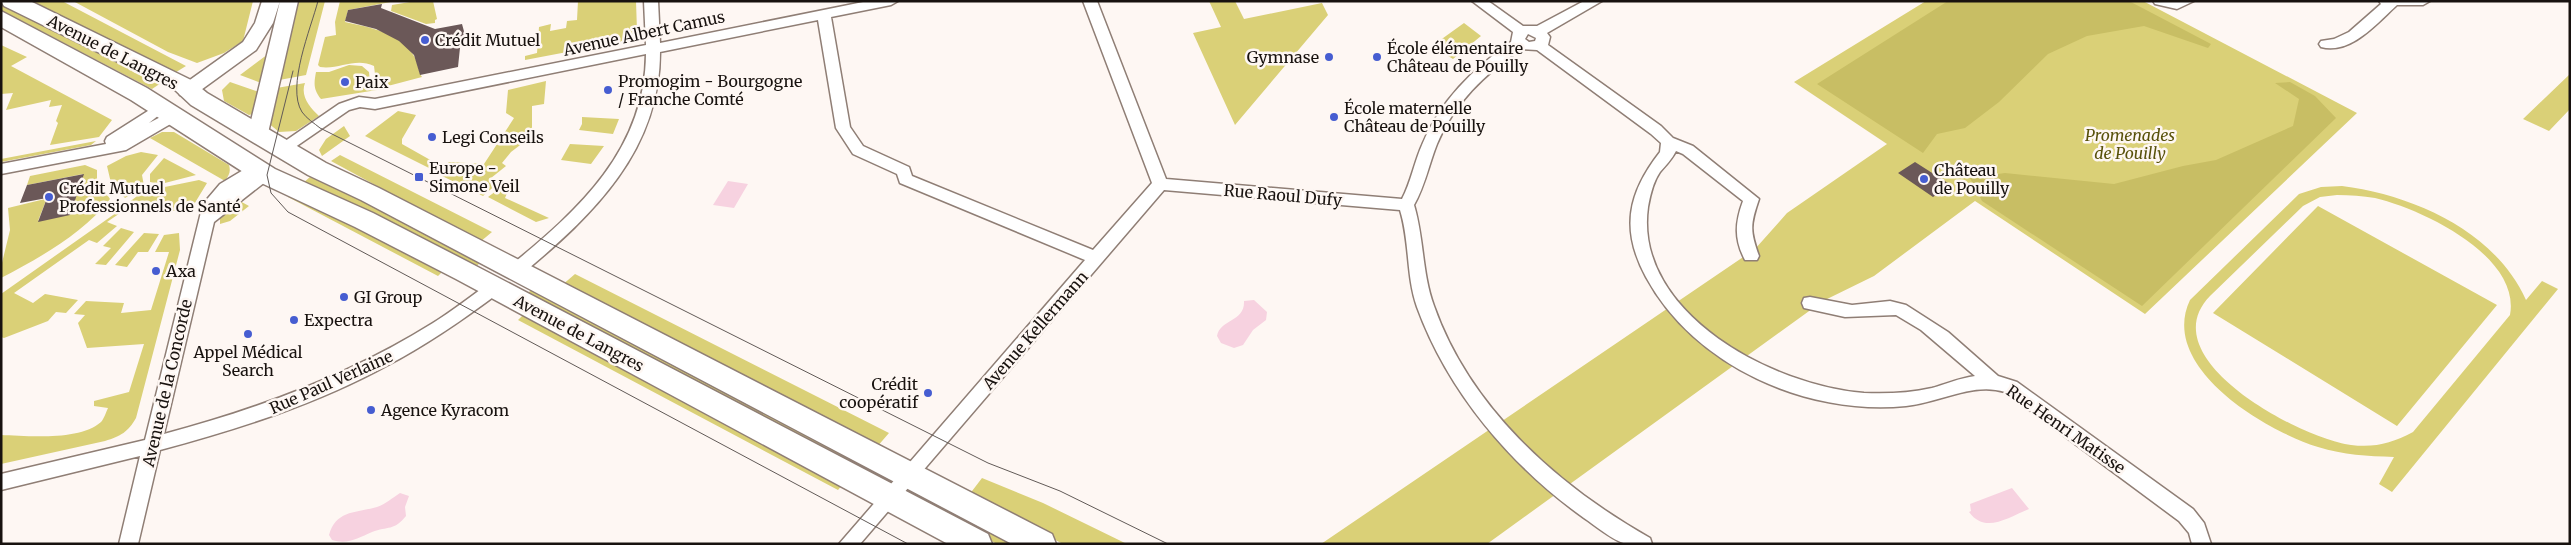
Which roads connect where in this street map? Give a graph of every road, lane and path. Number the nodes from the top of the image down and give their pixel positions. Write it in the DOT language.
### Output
graph roads {
  1 [pos="12,1"];
  2 [pos="271,1"];
  3 [pos="289,1"];
  4 [pos="651,1"];
  5 [pos="890,1"];
  6 [pos="1090,1"];
  7 [pos="1479,1"];
  8 [pos="1595,1"];
  9 [pos="2160,1"];
  10 [pos="2187,1"];
  11 [pos="2386,1"];
  12 [pos="2423,1"];
  13 [pos="2392,2"];
  14 [pos="824,15"];
  15 [pos="1,18"];
  16 [pos="281,30"];
  17 [pos="1520,37"];
  18 [pos="1538,38"];
  19 [pos="2326,44"];
  20 [pos="653,48"];
  21 [pos="193,95"];
  22 [pos="168,111"];
  23 [pos="258,133"];
  24 [pos="1668,142"];
  25 [pos="288,151"];
  26 [pos="1,169"];
  27 [pos="261,171"];
  28 [pos="1160,184"];
  29 [pos="1406,205"];
  30 [pos="1751,256"];
  31 [pos="1098,258"];
  32 [pos="516,270"];
  33 [pos="494,288"];
  34 [pos="1810,303"];
  35 [pos="1991,380"];
  36 [pos="153,447"];
  37 [pos="908,475"];
  38 [pos="1,482"];
  39 [pos="888,497"];
  40 [pos="2202,543"];
  41 [pos="128,544"];
  42 [pos="848,544"];
  43 [pos="976,544"];
  44 [pos="1041,544"];
  45 [pos="1643,544"];
  1 -- 21 [label="main road, Avenue de Langres"];
  2 -- 21 [label="street"];
  3 -- 16 [label="street"];
  4 -- 20 [label="street"];
  5 -- 14 [label="street, Avenue Albert Camus"];
  6 -- 28 [label="street"];
  7 -- 17 [label="street"];
  8 -- 18 [label="street"];
  9 -- 10 [label="street"];
  11 -- 13 [label="street"];
  12 -- 13 [label="street"];
  13 -- 19 [label="street"];
  14 -- 20 [label="street, Avenue Albert Camus"];
  14 -- 31 [label="street"];
  15 -- 22 [label="main road, Avenue de Langres"];
  16 -- 21 [label="street"];
  16 -- 23 [label="street"];
  17 -- 18 [label="street"];
  17 -- 29 [label="street"];
  18 -- 24 [label="street"];
  20 -- 25 [label="street, Avenue Albert Camus"];
  20 -- 32 [label="street"];
  21 -- 22 [label="main road"];
  21 -- 23 [label="main road, Avenue de Langres"];
  22 -- 26 [label="street"];
  22 -- 27 [label="main road, Avenue de Langres"];
  23 -- 25 [label="main road, Avenue de Langres"];
  24 -- 30 [label="street"];
  24 -- 35 [label="street, Rue Henri Matisse"];
  25 -- 27 [label="main road"];
  25 -- 32 [label="main road, Avenue de Langres"];
  27 -- 33 [label="main road, Avenue de Langres"];
  27 -- 36 [label="street, Avenue de la Concorde"];
  28 -- 29 [label="street, Rue Raoul Dufy"];
  28 -- 31 [label="street, Avenue Kellermann"];
  29 -- 45 [label="street"];
  31 -- 37 [label="street, Avenue Kellermann"];
  32 -- 37 [label="main road, Avenue de Langres"];
  33 -- 36 [label="street, Rue Paul Verlaine"];
  33 -- 39 [label="main road, Avenue de Langres"];
  34 -- 35 [label="street"];
  35 -- 40 [label="street, Rue Henri Matisse"];
  36 -- 38 [label="street, Rue Paul Verlaine"];
  36 -- 41 [label="street, Avenue de la Concorde"];
  37 -- 39 [label="street"];
  37 -- 44 [label="main road, Avenue de Langres"];
  39 -- 42 [label="street"];
  39 -- 43 [label="main road, Avenue de Langres"];
}
